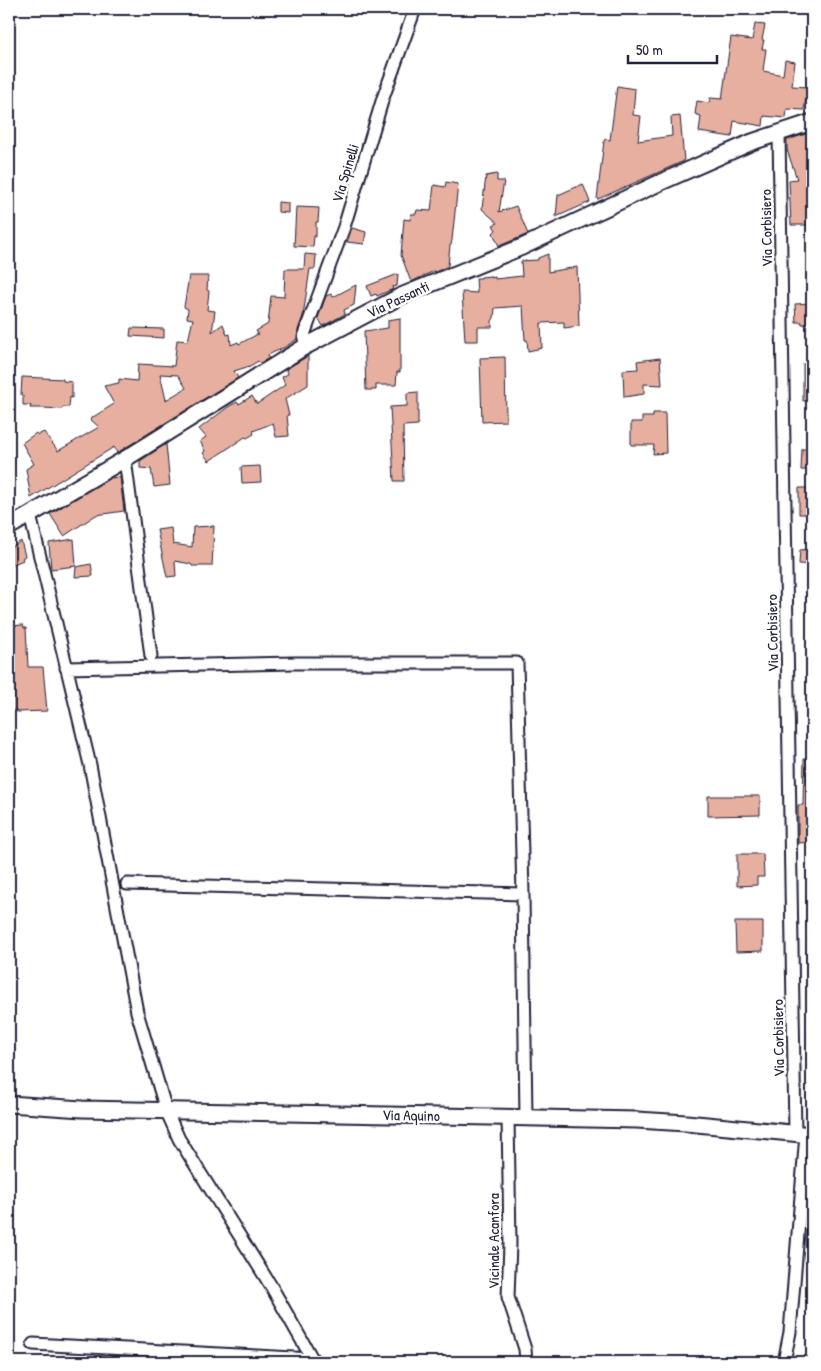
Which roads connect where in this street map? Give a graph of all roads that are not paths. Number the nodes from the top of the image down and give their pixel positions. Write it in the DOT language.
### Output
graph roads {
  1 [pos="415,9"];
  2 [pos="812,122"];
  3 [pos="779,133"];
  4 [pos="306,346"];
  5 [pos="125,459"];
  6 [pos="30,515"];
  7 [pos="9,527"];
  8 [pos="151,656"];
  9 [pos="66,668"];
  10 [pos="127,884"];
  11 [pos="523,894"];
  12 [pos="9,1104"];
  13 [pos="166,1110"];
  14 [pos="508,1117"];
  15 [pos="526,1118"];
  16 [pos="804,1134"];
  17 [pos="33,1344"];
  18 [pos="313,1361"];
  19 [pos="526,1362"];
  20 [pos="784,1362"];
  1 -- 4 [label="street, Via Spinelli"];
  2 -- 3 [label="street, Via Passanti"];
  3 -- 4 [label="street, Via Passanti"];
  3 -- 16 [label="street, Via Corbisiero"];
  4 -- 5 [label="street, Via Passanti"];
  5 -- 6 [label="street, Via Passanti"];
  5 -- 8 [label="street"];
  6 -- 7 [label="street, Via Passanti"];
  6 -- 9 [label="street"];
  9 -- 11 [label="street"];
  9 -- 13 [label="street"];
  10 -- 11 [label="street"];
  11 -- 15 [label="street"];
  12 -- 13 [label="street, Via Aquino"];
  13 -- 14 [label="street, Via Aquino"];
  13 -- 18 [label="street"];
  14 -- 15 [label="street, Via Aquino"];
  14 -- 19 [label="street, Vicinale Acanfora"];
  15 -- 16 [label="street, Via Aquino"];
  16 -- 20 [label="street, Via Corbisiero"];
  17 -- 18 [label="street"];
}
